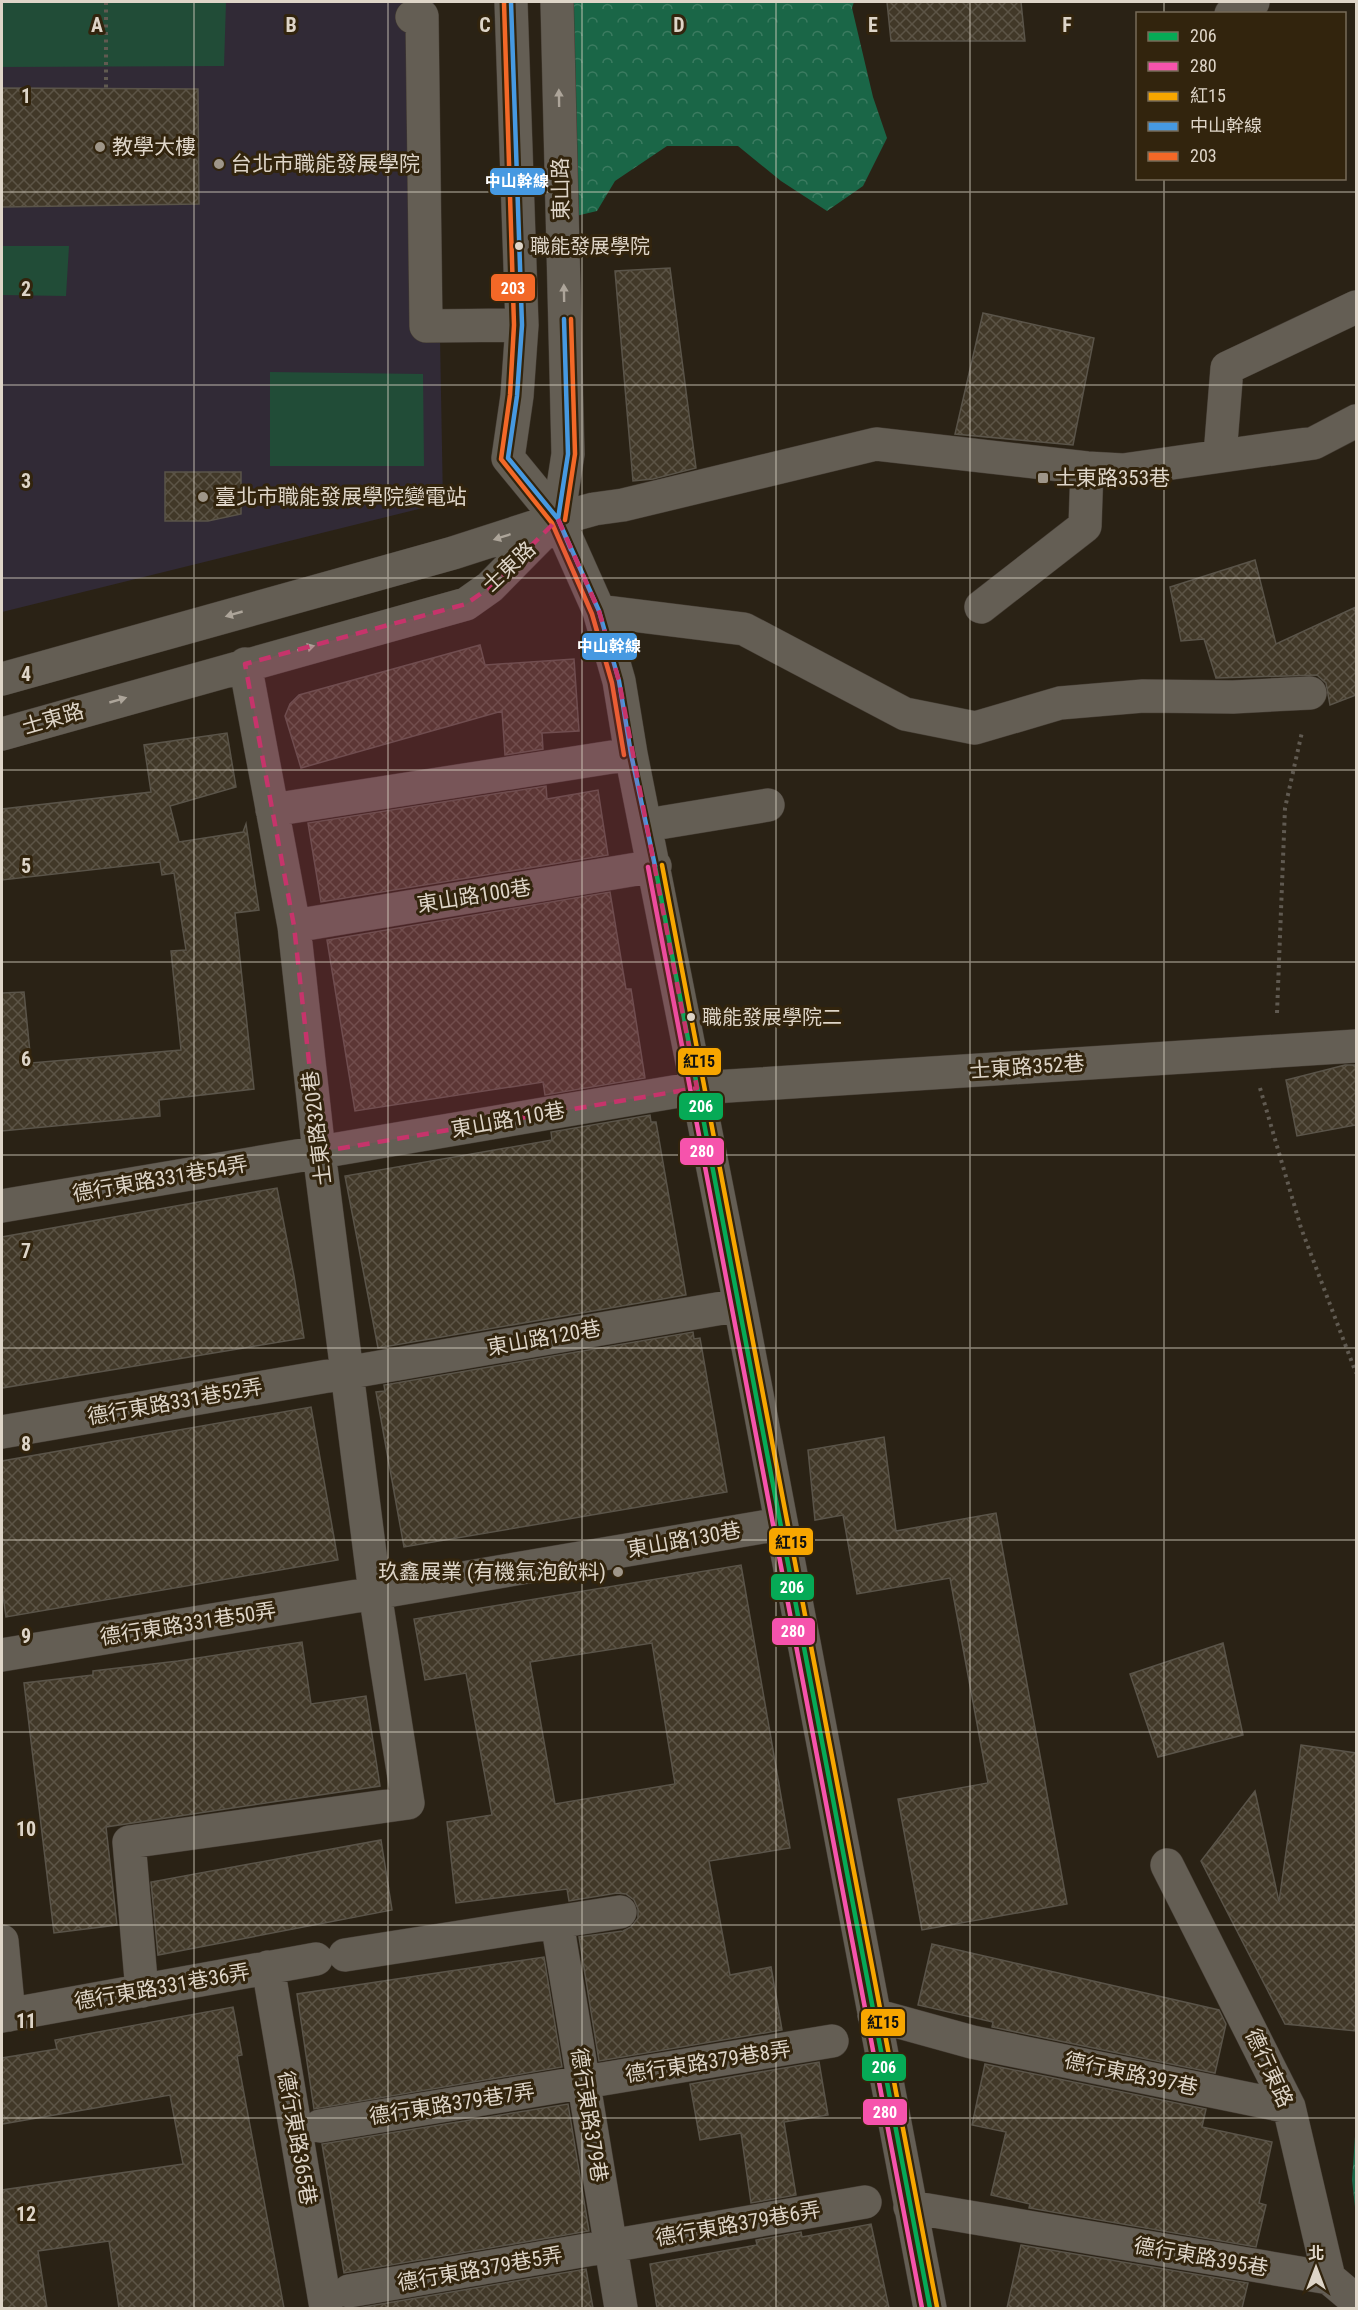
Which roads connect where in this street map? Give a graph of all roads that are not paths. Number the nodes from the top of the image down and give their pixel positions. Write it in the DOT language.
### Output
graph roads {
  1 [pos="511,2"];
  2 [pos="557,2"];
  3 [pos="1253,2"];
  4 [pos="1235,12"];
  5 [pos="412,17"];
  6 [pos="1356,307"];
  7 [pos="522,325"];
  8 [pos="1356,421"];
  9 [pos="1220,455"];
  10 [pos="1087,468"];
  11 [pos="558,519"];
  12 [pos="981,607"];
  13 [pos="599,611"];
  14 [pos="245,664"];
  15 [pos="2,679"];
  16 [pos="1310,693"];
  17 [pos="2,734"];
  18 [pos="631,754"];
  19 [pos="768,805"];
  20 [pos="272,810"];
  21 [pos="647,825"];
  22 [pos="655,866"];
  23 [pos="294,926"];
  24 [pos="1356,1046"];
  25 [pos="697,1088"];
  26 [pos="319,1152"];
  27 [pos="2,1206"];
  28 [pos="740,1305"];
  29 [pos="348,1372"];
  30 [pos="2,1432"];
  31 [pos="780,1524"];
  32 [pos="375,1593"];
  33 [pos="2,1655"];
  34 [pos="1167,1865"];
  35 [pos="621,1912"];
  36 [pos="557,1922"];
  37 [pos="2,1941"];
  38 [pos="268,1967"];
  39 [pos="142,1991"];
  40 [pos="5,2015"];
  41 [pos="874,2015"];
  42 [pos="832,2041"];
  43 [pos="583,2082"];
  44 [pos="1289,2107"];
  45 [pos="320,2126"];
  46 [pos="865,2202"];
  47 [pos="910,2207"];
  48 [pos="610,2246"];
  49 [pos="1329,2278"];
  50 [pos="337,2300"];
  51 [pos="621,2308"];
  52 [pos="930,2308"];
  53 [pos="1355,2308"];
  1 -- 7 [label="street, 東山路"];
  11 -- 2 [label="street, 東山路, one-way"];
  3 -- 4 [label="street"];
  5 -- 7 [label="street"];
  6 -- 9 [label="street"];
  7 -- 11 [label="street, 東山路"];
  8 -- 9 [label="street"];
  9 -- 10 [label="street"];
  10 -- 11 [label="street"];
  10 -- 12 [label="street"];
  11 -- 13 [label="street, 東山路"];
  14 -- 11 [label="street, 士東路, one-way"];
  11 -- 15 [label="street, 士東路, one-way"];
  13 -- 16 [label="street"];
  13 -- 18 [label="street, 東山路"];
  17 -- 14 [label="street, 士東路, one-way"];
  14 -- 20 [label="street, 士東路320巷"];
  18 -- 20 [label="street"];
  18 -- 21 [label="street, 東山路"];
  19 -- 21 [label="street"];
  20 -- 23 [label="street, 士東路320巷"];
  21 -- 22 [label="street, 東山路"];
  22 -- 23 [label="street, 東山路100巷"];
  22 -- 25 [label="street, 東山路"];
  23 -- 26 [label="street, 士東路320巷"];
  24 -- 25 [label="street, 士東路352巷"];
  25 -- 26 [label="street, 東山路110巷"];
  25 -- 28 [label="street, 東山路"];
  26 -- 27 [label="street, 德行東路331巷54弄"];
  26 -- 29 [label="street, 士東路320巷"];
  28 -- 29 [label="street, 東山路120巷"];
  28 -- 31 [label="street, 東山路"];
  29 -- 30 [label="street, 德行東路331巷52弄"];
  29 -- 32 [label="street, 士東路320巷"];
  31 -- 32 [label="street, 東山路130巷"];
  31 -- 41 [label="street, 東山路"];
  32 -- 33 [label="street, 德行東路331巷50弄"];
  32 -- 39 [label="street, 士東路320巷"];
  34 -- 44 [label="street, 德行東路"];
  35 -- 36 [label="street"];
  36 -- 38 [label="street, 德行東路331巷36弄"];
  36 -- 43 [label="street, 德行東路379巷"];
  37 -- 40 [label="street"];
  38 -- 39 [label="street, 德行東路331巷36弄"];
  38 -- 50 [label="street, 德行東路365巷"];
  39 -- 40 [label="street, 德行東路331巷36弄"];
  41 -- 44 [label="street, 德行東路397巷"];
  41 -- 47 [label="street, 東山路"];
  42 -- 43 [label="street, 德行東路379巷8弄"];
  43 -- 45 [label="street, 德行東路379巷7弄"];
  43 -- 48 [label="street, 德行東路379巷"];
  44 -- 49 [label="street, 德行東路"];
  46 -- 48 [label="street, 德行東路379巷6弄"];
  47 -- 49 [label="street, 德行東路395巷"];
  47 -- 52 [label="street, 東山路"];
  48 -- 50 [label="street, 德行東路379巷5弄"];
  48 -- 51 [label="street, 德行東路379巷"];
  49 -- 53 [label="street"];
}
